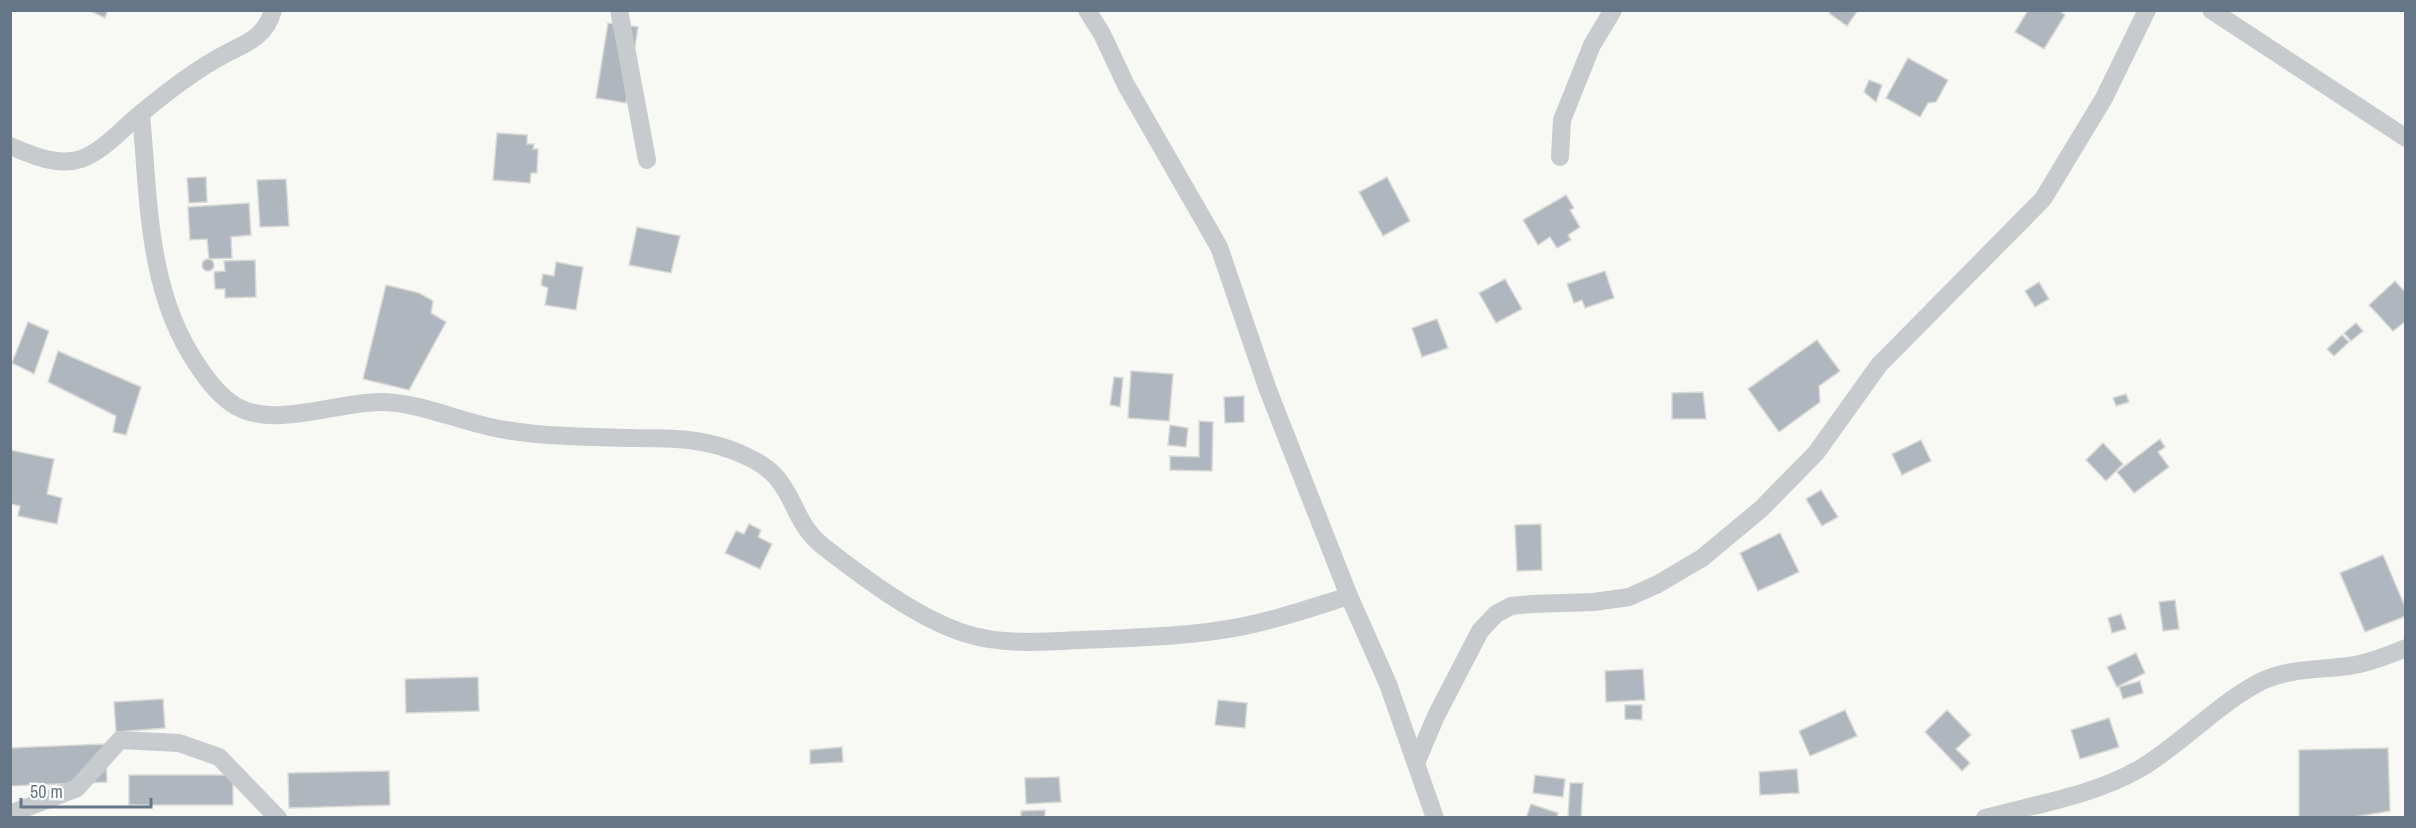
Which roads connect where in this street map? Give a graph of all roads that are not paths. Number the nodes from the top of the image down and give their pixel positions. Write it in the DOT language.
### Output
graph roads {
  1 [pos="273,10"];
  2 [pos="620,10"];
  3 [pos="1087,10"];
  4 [pos="1613,10"];
  5 [pos="2147,10"];
  6 [pos="2211,10"];
  7 [pos="141,114"];
  8 [pos="2406,138"];
  9 [pos="10,146"];
  10 [pos="1560,157"];
  11 [pos="647,160"];
  12 [pos="1349,596"];
  13 [pos="2406,648"];
  14 [pos="1416,763"];
  15 [pos="10,814"];
  16 [pos="278,818"];
  17 [pos="1435,818"];
  18 [pos="1985,818"];
  1 -- 7 [label="street"];
  2 -- 11 [label="street"];
  3 -- 12 [label="street"];
  4 -- 10 [label="street"];
  5 -- 14 [label="street"];
  6 -- 8 [label="street"];
  7 -- 9 [label="street"];
  7 -- 12 [label="street"];
  12 -- 14 [label="street"];
  13 -- 18 [label="street"];
  14 -- 17 [label="street"];
  15 -- 16 [label="street"];
}
